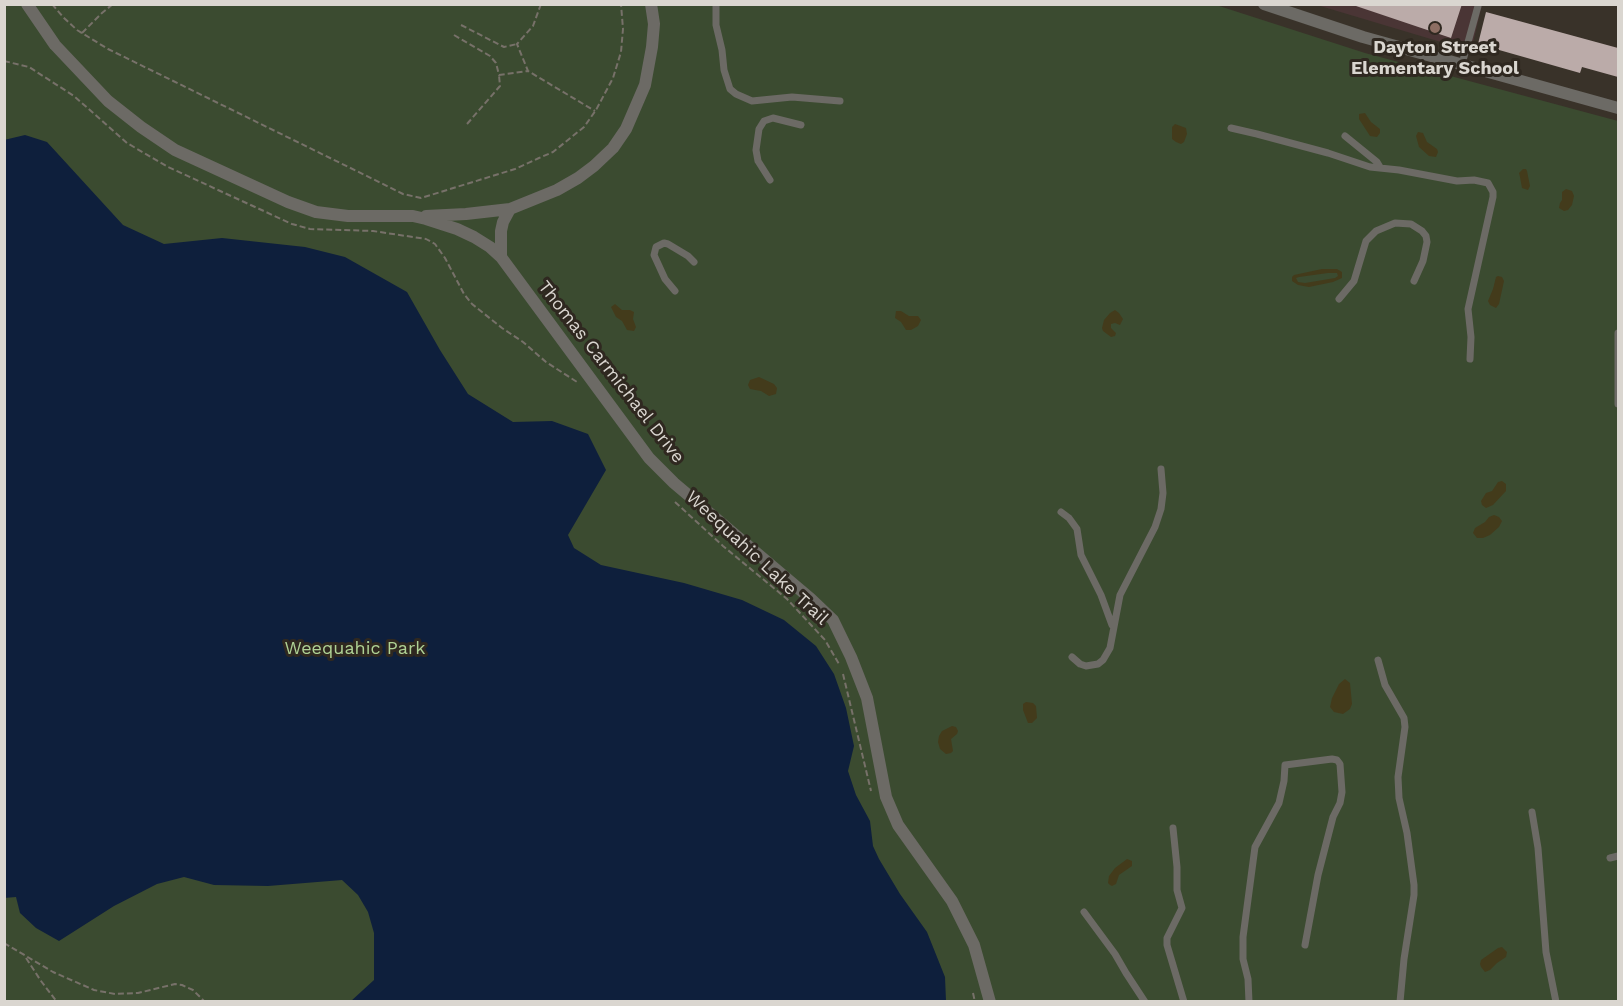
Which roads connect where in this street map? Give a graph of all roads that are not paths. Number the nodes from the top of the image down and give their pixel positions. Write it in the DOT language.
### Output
graph roads {
  1 [pos="27,4"];
  2 [pos="651,4"];
  3 [pos="716,4"];
  4 [pos="1264,4"];
  5 [pos="1477,4"];
  6 [pos="1462,64"];
  7 [pos="840,101"];
  8 [pos="1618,108"];
  9 [pos="801,125"];
  10 [pos="1231,128"];
  11 [pos="1345,136"];
  12 [pos="1380,167"];
  13 [pos="770,180"];
  14 [pos="510,209"];
  15 [pos="413,216"];
  16 [pos="501,257"];
  17 [pos="694,262"];
  18 [pos="1414,281"];
  19 [pos="675,291"];
  20 [pos="1339,299"];
  21 [pos="1618,333"];
  22 [pos="1470,359"];
  23 [pos="1618,404"];
  24 [pos="1161,469"];
  25 [pos="1061,512"];
  26 [pos="1114,630"];
  27 [pos="1072,657"];
  28 [pos="1378,660"];
  29 [pos="1532,812"];
  30 [pos="1173,828"];
  31 [pos="1618,856"];
  32 [pos="1610,858"];
  33 [pos="1084,912"];
  34 [pos="1305,945"];
  35 [pos="990,1002"];
  36 [pos="1144,1002"];
  37 [pos="1184,1002"];
  38 [pos="1249,1002"];
  39 [pos="1400,1002"];
  40 [pos="1556,1002"];
  1 -- 15 [label="street, Thomas Carmichael Drive"];
  2 -- 14 [label="street"];
  3 -- 7 [label="lane"];
  4 -- 6 [label="street"];
  5 -- 6 [label="lane"];
  6 -- 8 [label="street"];
  9 -- 13 [label="lane"];
  10 -- 12 [label="lane"];
  11 -- 12 [label="lane"];
  12 -- 22 [label="lane"];
  14 -- 15 [label="street"];
  14 -- 16 [label="street"];
  15 -- 16 [label="street, Thomas Carmichael Drive"];
  16 -- 35 [label="street, Thomas Carmichael Drive"];
  17 -- 19 [label="lane"];
  18 -- 20 [label="lane"];
  21 -- 23 [label="lane"];
  24 -- 26 [label="lane"];
  25 -- 26 [label="lane"];
  26 -- 27 [label="lane"];
  28 -- 39 [label="lane"];
  29 -- 40 [label="lane"];
  30 -- 37 [label="lane"];
  31 -- 32 [label="lane"];
  33 -- 36 [label="lane"];
  34 -- 38 [label="lane"];
}
